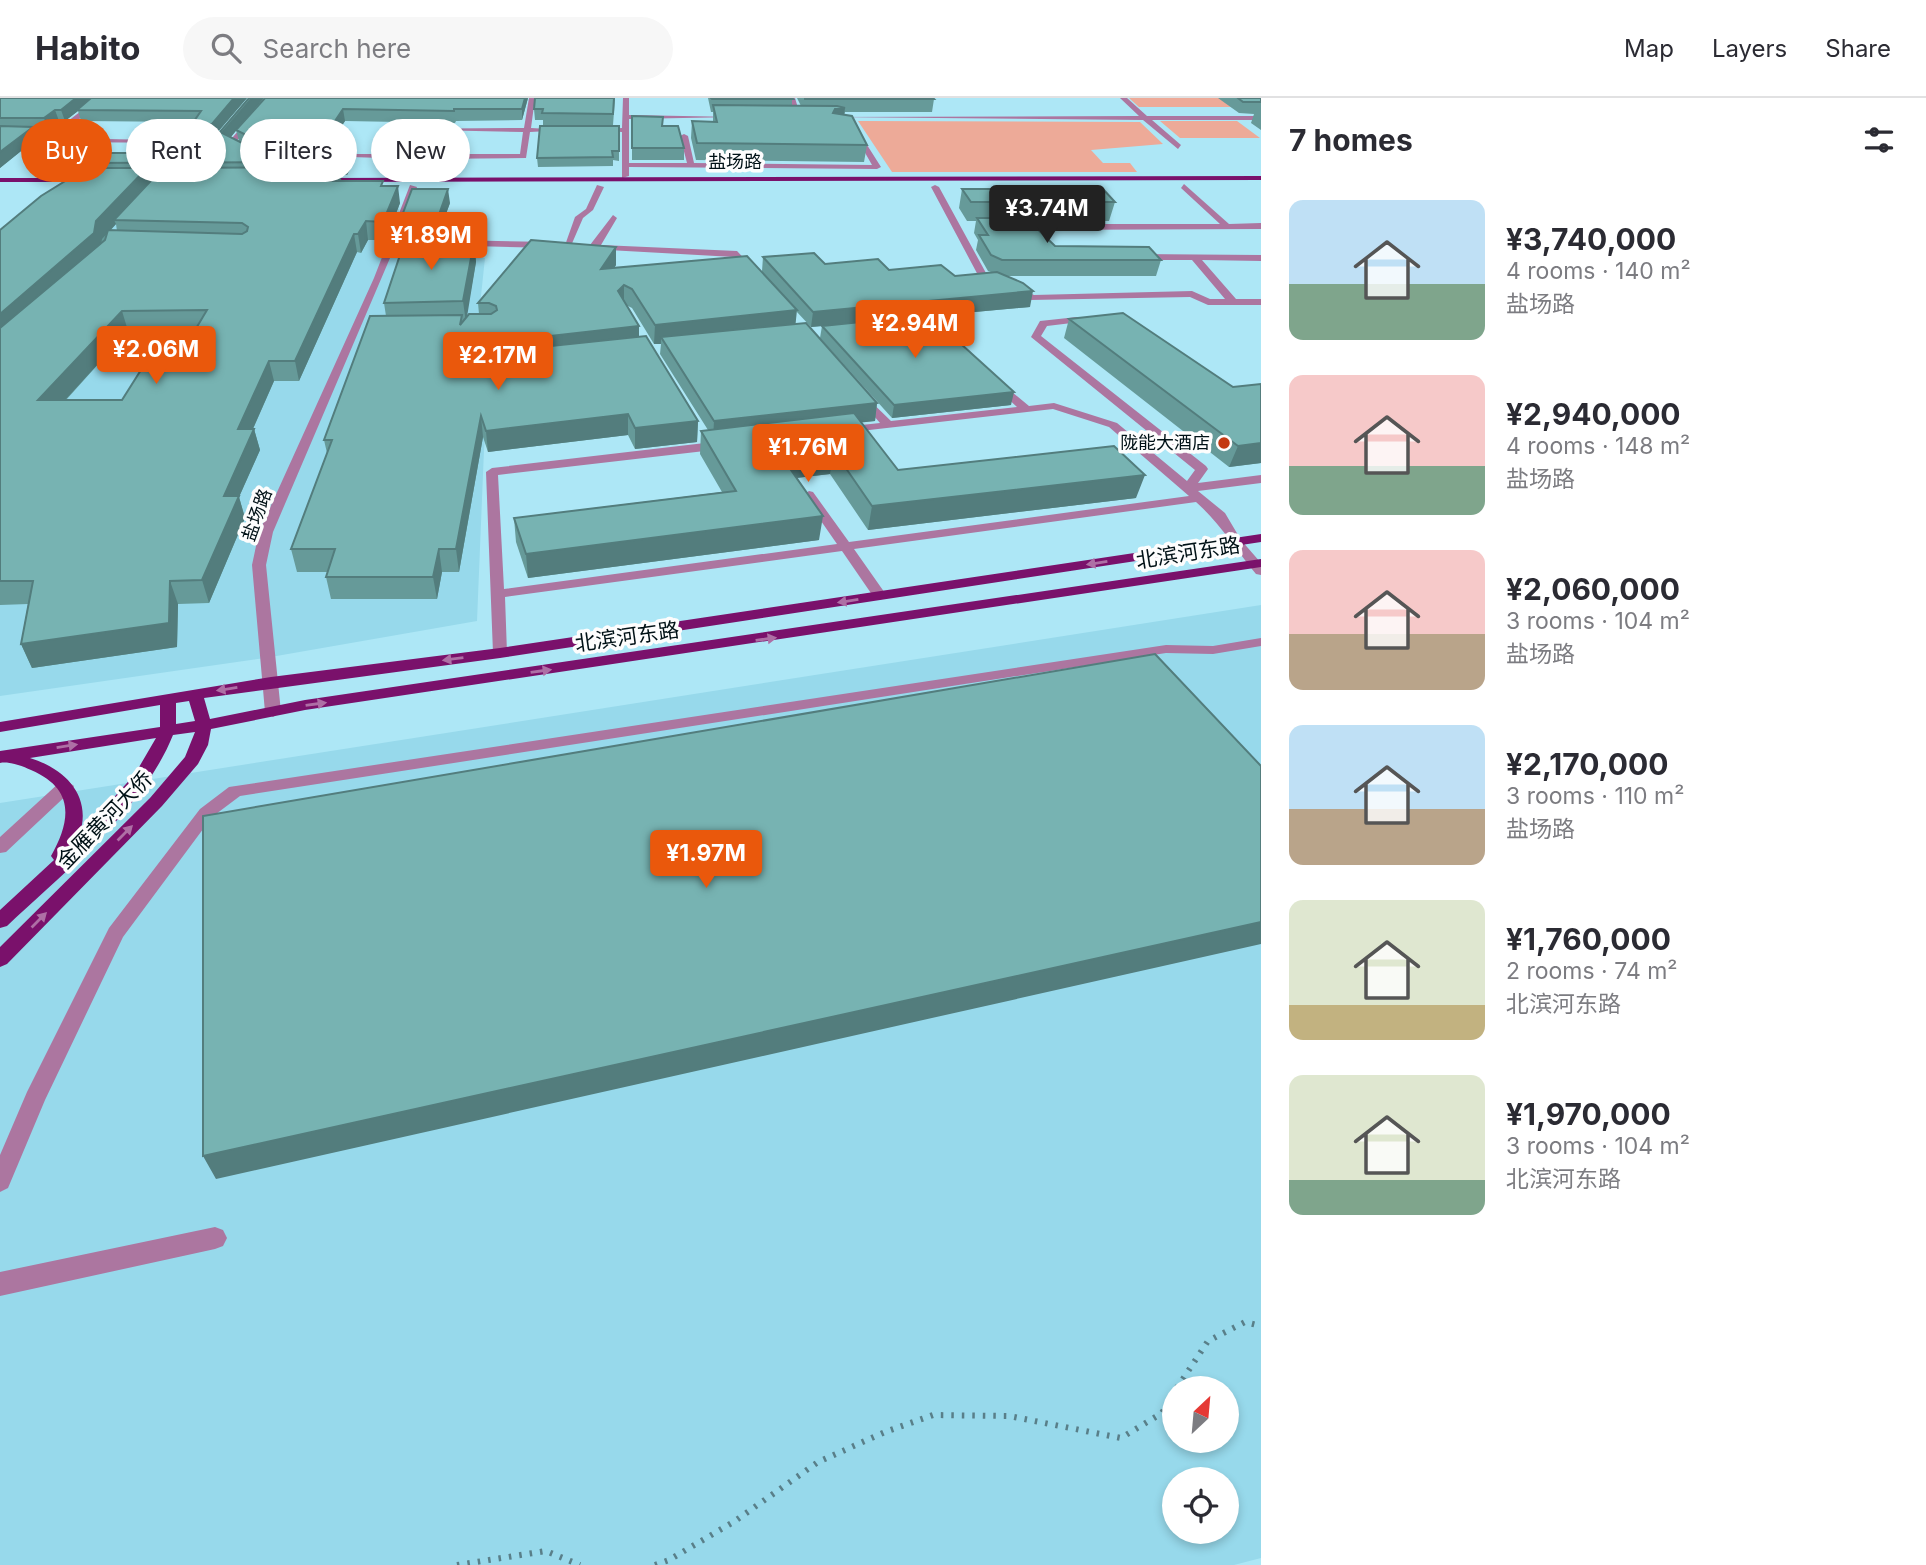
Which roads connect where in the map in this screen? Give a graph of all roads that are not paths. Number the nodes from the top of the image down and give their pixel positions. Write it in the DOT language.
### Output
graph roads {
  1 [pos="102,98"];
  2 [pos="270,98"];
  3 [pos="532,98"];
  4 [pos="626,98"];
  5 [pos="793,98"];
  6 [pos="1124,98"];
  7 [pos="934,108"];
  8 [pos="626,117"];
  9 [pos="750,117"];
  10 [pos="787,117"];
  11 [pos="799,117"];
  12 [pos="812,117"];
  13 [pos="825,117"];
  14 [pos="942,118"];
  15 [pos="1146,118"];
  16 [pos="1240,118"];
  17 [pos="1261,118"];
  18 [pos="76,119"];
  19 [pos="252,119"];
  20 [pos="845,128"];
  21 [pos="470,130"];
  22 [pos="526,130"];
  23 [pos="576,130"];
  24 [pos="589,130"];
  25 [pos="1256,130"];
  26 [pos="626,131"];
  27 [pos="240,133"];
  28 [pos="684,136"];
  29 [pos="1178,147"];
  30 [pos="240,148"];
  31 [pos="470,156"];
  32 [pos="625,165"];
  33 [pos="691,166"];
  34 [pos="1261,178"];
  35 [pos="625,180"];
  36 [pos="71,182"];
  37 [pos="0,183"];
  38 [pos="94,183"];
  39 [pos="305,183"];
  40 [pos="414,183"];
  41 [pos="68,186"];
  42 [pos="1184,186"];
  43 [pos="1261,186"];
  44 [pos="600,187"];
  45 [pos="935,187"];
  46 [pos="613,218"];
  47 [pos="1227,226"];
  48 [pos="1261,226"];
  49 [pos="957,227"];
  50 [pos="970,227"];
  51 [pos="1012,227"];
  52 [pos="1026,227"];
  53 [pos="393,241"];
  54 [pos="567,246"];
  55 [pos="1040,246"];
  56 [pos="596,247"];
  57 [pos="1129,257"];
  58 [pos="1195,258"];
  59 [pos="1261,258"];
  60 [pos="763,284"];
  61 [pos="1233,302"];
  62 [pos="1261,302"];
  63 [pos="1077,320"];
  64 [pos="355,330"];
  65 [pos="369,330"];
  66 [pos="987,373"];
  67 [pos="852,384"];
  68 [pos="1026,409"];
  69 [pos="887,425"];
  70 [pos="832,432"];
  71 [pos="702,436"];
  72 [pos="736,443"];
  73 [pos="708,446"];
  74 [pos="1261,479"];
  75 [pos="1188,488"];
  76 [pos="809,495"];
  77 [pos="1200,498"];
  78 [pos="1261,538"];
  79 [pos="1236,542"];
  80 [pos="844,546"];
  81 [pos="1259,566"];
  82 [pos="497,594"];
  83 [pos="880,596"];
  84 [pos="1261,642"];
  85 [pos="500,653"];
  86 [pos="271,682"];
  87 [pos="195,694"];
  88 [pos="168,698"];
  89 [pos="273,712"];
  90 [pos="204,725"];
  91 [pos="0,727"];
  92 [pos="167,731"];
  93 [pos="0,758"];
  94 [pos="66,786"];
  95 [pos="0,847"];
  96 [pos="52,871"];
  97 [pos="0,922"];
  98 [pos="0,959"];
  99 [pos="0,1181"];
  100 [pos="215,1238"];
  101 [pos="0,1284"];
  1 -- 18 [label="street"];
  2 -- 19 [label="street"];
  3 -- 22 [label="street"];
  4 -- 8 [label="street"];
  5 -- 11 [label="street"];
  6 -- 15 [label="street"];
  7 -- 14 [label="street"];
  8 -- 9 [label="street"];
  8 -- 26 [label="street"];
  10 -- 11 [label="street"];
  11 -- 12 [label="street"];
  13 -- 14 [label="street"];
  14 -- 15 [label="street"];
  15 -- 16 [label="street"];
  15 -- 29 [label="street"];
  16 -- 17 [label="street"];
  16 -- 25 [label="street"];
  20 -- 33 [label="street"];
  21 -- 22 [label="street"];
  22 -- 23 [label="street"];
  22 -- 31 [label="street"];
  24 -- 26 [label="street"];
  26 -- 32 [label="street"];
  27 -- 30 [label="street"];
  28 -- 33 [label="street"];
  32 -- 33 [label="street"];
  32 -- 35 [label="street"];
  34 -- 35 [label="main road, 盐场路"];
  35 -- 40 [label="main road, 盐场路"];
  36 -- 41 [label="street"];
  37 -- 41 [label="main road"];
  38 -- 41 [label="main road"];
  39 -- 40 [label="main road, 盐场路"];
  40 -- 44 [label="main road, 盐场路"];
  40 -- 53 [label="street, 盐场路"];
  42 -- 43 [label="main road, 盐场路"];
  42 -- 45 [label="main road, 盐场路"];
  42 -- 47 [label="street"];
  44 -- 45 [label="main road, 盐场路"];
  44 -- 54 [label="street"];
  45 -- 49 [label="street"];
  46 -- 56 [label="street"];
  47 -- 48 [label="street"];
  47 -- 52 [label="street"];
  49 -- 50 [label="street"];
  49 -- 61 [label="street"];
  51 -- 52 [label="street"];
  52 -- 55 [label="street"];
  53 -- 54 [label="street"];
  53 -- 64 [label="street, 盐场路"];
  54 -- 56 [label="street"];
  56 -- 60 [label="street"];
  57 -- 58 [label="street"];
  58 -- 59 [label="street"];
  58 -- 61 [label="street"];
  61 -- 62 [label="street"];
  63 -- 75 [label="street"];
  64 -- 65 [label="street"];
  64 -- 86 [label="street, 盐场路"];
  66 -- 68 [label="street"];
  67 -- 69 [label="street"];
  68 -- 69 [label="street"];
  68 -- 75 [label="street"];
  69 -- 70 [label="street"];
  71 -- 73 [label="street"];
  72 -- 73 [label="street"];
  73 -- 82 [label="street"];
  74 -- 75 [label="street"];
  75 -- 77 [label="street"];
  76 -- 80 [label="street"];
  77 -- 79 [label="street"];
  77 -- 80 [label="street"];
  78 -- 79 [label="main road, 北滨河东路"];
  79 -- 81 [label="street"];
  79 -- 83 [label="main road, 北滨河东路, one-way"];
  80 -- 82 [label="street"];
  80 -- 83 [label="street"];
  89 -- 81 [label="main road, 北滨河东路, one-way"];
  82 -- 85 [label="street"];
  83 -- 85 [label="main road, 北滨河东路, one-way"];
  84 -- 99 [label="street"];
  85 -- 86 [label="main road, 北滨河东路, one-way"];
  86 -- 87 [label="main road, 北滨河东路, one-way"];
  86 -- 89 [label="street, 盐场路"];
  87 -- 88 [label="main road, 北滨河东路"];
  87 -- 90 [label="main road"];
  88 -- 91 [label="main road, 北滨河东路"];
  88 -- 92 [label="main road"];
  89 -- 90 [label="main road, 北滨河东路"];
  90 -- 92 [label="main road, 北滨河东路"];
  98 -- 90 [label="main road, 金雁黄河大侨, one-way"];
  93 -- 92 [label="main road, 北滨河东路, one-way"];
  92 -- 96 [label="main road, 金雁黄河大侨"];
  93 -- 94 [label="main road"];
  94 -- 95 [label="street"];
  94 -- 96 [label="main road"];
  96 -- 97 [label="main road, 金雁黄河大侨"];
  100 -- 101 [label="street"];
}
